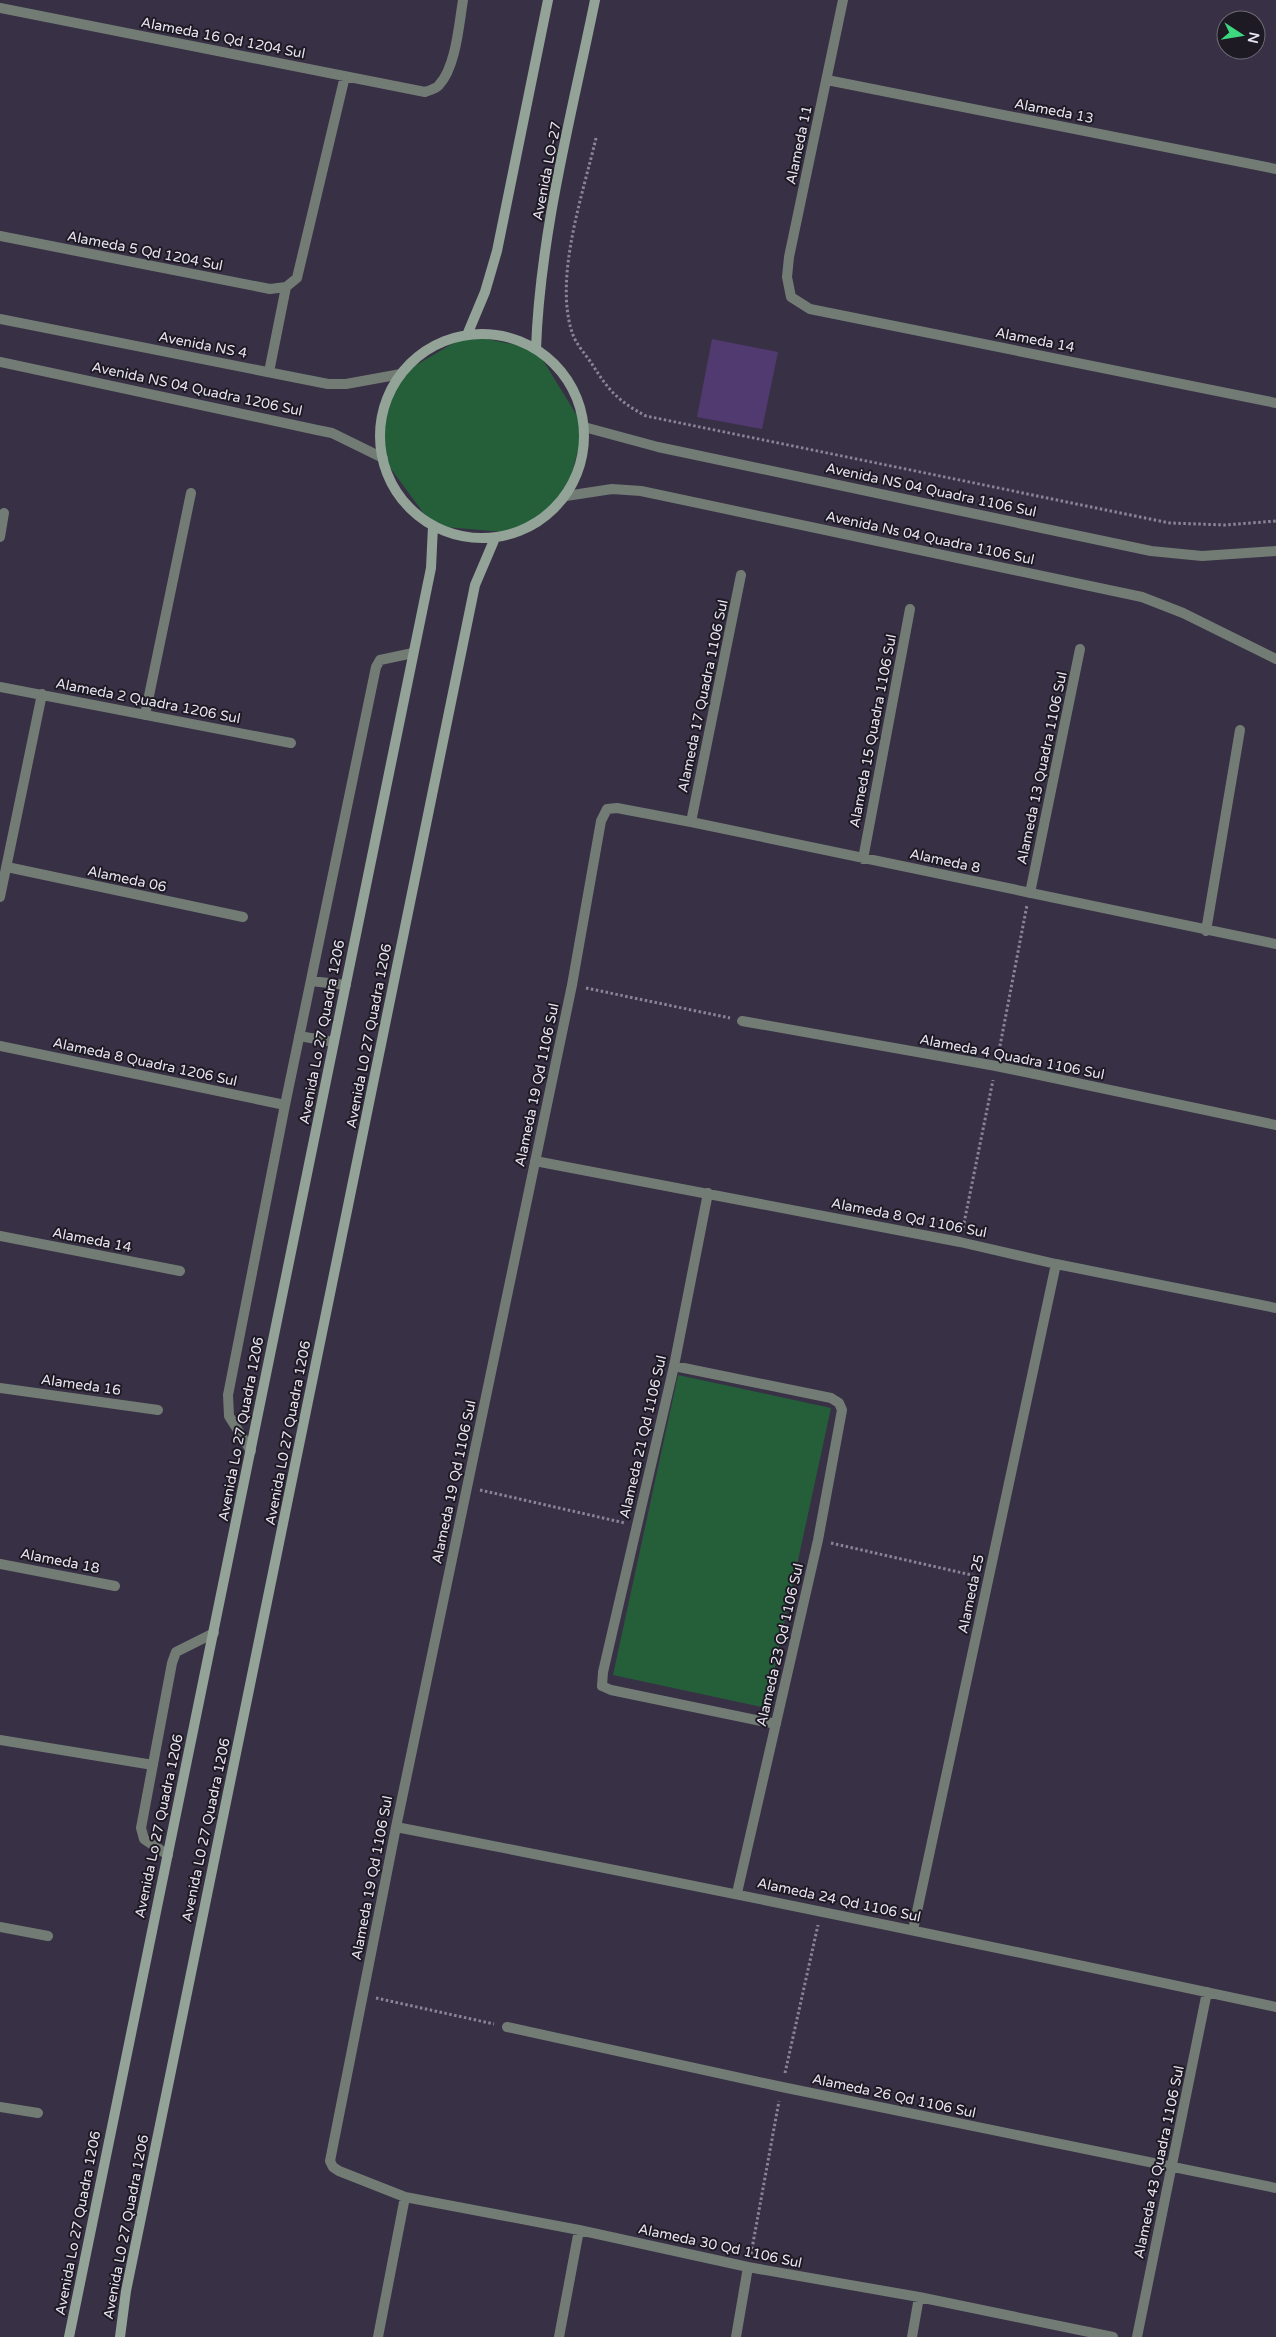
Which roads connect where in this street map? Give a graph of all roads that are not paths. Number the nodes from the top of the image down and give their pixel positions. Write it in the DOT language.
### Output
graph roads {
  1 [pos="463,0"];
  2 [pos="548,0"];
  3 [pos="595,0"];
  4 [pos="843,0"];
  5 [pos="0,8"];
  6 [pos="346,76"];
  7 [pos="827,80"];
  8 [pos="1276,169"];
  9 [pos="0,236"];
  10 [pos="286,287"];
  11 [pos="791,297"];
  12 [pos="0,319"];
  13 [pos="467,334"];
  14 [pos="536,348"];
  15 [pos="0,362"];
  16 [pos="269,372"];
  17 [pos="401,374"];
  18 [pos="1276,403"];
  19 [pos="584,427"];
  20 [pos="383,458"];
  21 [pos="191,493"];
  22 [pos="566,496"];
  23 [pos="4,513"];
  24 [pos="433,526"];
  25 [pos="0,537"];
  26 [pos="495,538"];
  27 [pos="1276,551"];
  28 [pos="741,574"];
  29 [pos="910,609"];
  30 [pos="1080,649"];
  31 [pos="413,653"];
  32 [pos="1276,659"];
  33 [pos="0,687"];
  34 [pos="42,694"];
  35 [pos="145,715"];
  36 [pos="1240,730"];
  37 [pos="291,743"];
  38 [pos="607,808"];
  39 [pos="691,822"];
  40 [pos="863,858"];
  41 [pos="7,867"];
  42 [pos="1030,893"];
  43 [pos="0,897"];
  44 [pos="243,917"];
  45 [pos="1206,931"];
  46 [pos="1276,944"];
  47 [pos="311,981"];
  48 [pos="346,985"];
  49 [pos="742,1020"];
  50 [pos="300,1036"];
  51 [pos="334,1042"];
  52 [pos="0,1046"];
  53 [pos="285,1105"];
  54 [pos="1276,1125"];
  55 [pos="535,1161"];
  56 [pos="708,1193"];
  57 [pos="0,1236"];
  58 [pos="1056,1264"];
  59 [pos="180,1271"];
  60 [pos="1276,1308"];
  61 [pos="674,1366"];
  62 [pos="0,1388"];
  63 [pos="158,1410"];
  64 [pos="251,1451"];
  65 [pos="0,1564"];
  66 [pos="116,1586"];
  67 [pos="214,1633"];
  68 [pos="776,1724"];
  69 [pos="0,1740"];
  70 [pos="153,1765"];
  71 [pos="396,1827"];
  72 [pos="168,1855"];
  73 [pos="738,1893"];
  74 [pos="0,1927"];
  75 [pos="913,1930"];
  76 [pos="48,1936"];
  77 [pos="1207,1992"];
  78 [pos="1276,2007"];
  79 [pos="507,2027"];
  80 [pos="0,2106"];
  81 [pos="38,2113"];
  82 [pos="330,2162"];
  83 [pos="1173,2167"];
  84 [pos="1276,2188"];
  85 [pos="405,2197"];
  86 [pos="579,2230"];
  87 [pos="748,2267"];
  88 [pos="918,2297"];
  89 [pos="69,2337"];
  90 [pos="120,2337"];
  91 [pos="378,2337"];
  92 [pos="559,2337"];
  93 [pos="736,2337"];
  94 [pos="912,2337"];
  95 [pos="1112,2337"];
  96 [pos="1137,2337"];
  1 -- 6 [label="street, Alameda 16 Qd 1204 Sul"];
  2 -- 13 [label="main road"];
  3 -- 14 [label="main road, Avenida LO-27"];
  4 -- 7 [label="street, Alameda 11"];
  5 -- 6 [label="street, Alameda 16 Qd 1204 Sul"];
  6 -- 10 [label="street"];
  7 -- 8 [label="street, Alameda 13"];
  7 -- 11 [label="street, Alameda 11"];
  9 -- 10 [label="street, Alameda 5 Qd 1204 Sul"];
  10 -- 16 [label="street"];
  11 -- 18 [label="street, Alameda 14"];
  12 -- 16 [label="street, Avenida NS 4"];
  13 -- 14 [label="main road"];
  13 -- 17 [label="main road"];
  14 -- 19 [label="main road"];
  15 -- 20 [label="street, Avenida NS 04 Quadra 1206 Sul"];
  16 -- 17 [label="street, Avenida NS 4"];
  17 -- 20 [label="main road"];
  19 -- 22 [label="main road"];
  19 -- 27 [label="street, Avenida NS 04 Quadra 1106 Sul"];
  20 -- 24 [label="main road"];
  21 -- 35 [label="street"];
  22 -- 26 [label="main road"];
  22 -- 32 [label="street, Avenida Ns 04 Quadra 1106 Sul"];
  23 -- 25 [label="street"];
  24 -- 26 [label="main road"];
  24 -- 31 [label="main road, Avenida Lo 27 Quadra 1206"];
  26 -- 90 [label="main road, Avenida L0 27 Quadra 1206"];
  28 -- 39 [label="street, Alameda 17 Quadra 1106 Sul"];
  29 -- 40 [label="street, Alameda 15 Quadra 1106 Sul"];
  30 -- 42 [label="street, Alameda 13 Quadra 1106 Sul"];
  31 -- 47 [label="street"];
  31 -- 48 [label="main road, Avenida Lo 27 Quadra 1206"];
  33 -- 34 [label="street, Alameda 2 Quadra 1206 Sul"];
  34 -- 35 [label="street, Alameda 2 Quadra 1206 Sul"];
  34 -- 41 [label="street"];
  35 -- 37 [label="street, Alameda 2 Quadra 1206 Sul"];
  36 -- 45 [label="street"];
  38 -- 39 [label="street, Alameda 8"];
  38 -- 55 [label="street, Alameda 19 Qd 1106 Sul"];
  39 -- 40 [label="street, Alameda 8"];
  40 -- 42 [label="street, Alameda 8"];
  41 -- 43 [label="street"];
  41 -- 44 [label="street, Alameda 06"];
  42 -- 45 [label="street, Alameda 8"];
  45 -- 46 [label="street, Alameda 8"];
  47 -- 48 [label="street"];
  47 -- 50 [label="street"];
  48 -- 51 [label="main road, Avenida Lo 27 Quadra 1206"];
  49 -- 54 [label="street, Alameda 4 Quadra 1106 Sul"];
  50 -- 51 [label="street"];
  50 -- 53 [label="street"];
  51 -- 64 [label="main road, Avenida Lo 27 Quadra 1206"];
  52 -- 53 [label="street, Alameda 8 Quadra 1206 Sul"];
  53 -- 64 [label="street"];
  55 -- 56 [label="street, Alameda 8 Qd 1106 Sul"];
  55 -- 71 [label="street, Alameda 19 Qd 1106 Sul"];
  56 -- 58 [label="street, Alameda 8 Qd 1106 Sul"];
  56 -- 61 [label="street, Alameda 21 Qd 1106 Sul"];
  57 -- 59 [label="street, Alameda 14"];
  58 -- 60 [label="street, Alameda 8 Qd 1106 Sul"];
  58 -- 75 [label="street, Alameda 25"];
  61 -- 68 [label="street, Alameda 23 Qd 1106 Sul"];
  61 -- 68 [label="street, Alameda 21 Qd 1106 Sul"];
  62 -- 63 [label="street, Alameda 16"];
  64 -- 67 [label="main road, Avenida Lo 27 Quadra 1206"];
  65 -- 66 [label="street, Alameda 18"];
  67 -- 70 [label="street"];
  67 -- 72 [label="main road, Avenida Lo 27 Quadra 1206"];
  68 -- 73 [label="street, Alameda 23 Qd 1106 Sul"];
  69 -- 70 [label="street"];
  70 -- 72 [label="street"];
  71 -- 73 [label="street, Alameda 24 Qd 1106 Sul"];
  71 -- 82 [label="street, Alameda 19 Qd 1106 Sul"];
  72 -- 89 [label="main road, Avenida Lo 27 Quadra 1206"];
  73 -- 75 [label="street, Alameda 24 Qd 1106 Sul"];
  74 -- 76 [label="street"];
  75 -- 77 [label="street, Alameda 24 Qd 1106 Sul"];
  77 -- 78 [label="street, Alameda 24 Qd 1106 Sul"];
  77 -- 83 [label="street, Alameda 43 Quadra 1106 Sul"];
  79 -- 83 [label="street, Alameda 26 Qd 1106 Sul"];
  80 -- 81 [label="street"];
  82 -- 85 [label="street, Alameda 30 Qd 1106 Sul"];
  83 -- 84 [label="street, Alameda 26 Qd 1106 Sul"];
  83 -- 96 [label="street, Alameda 43 Quadra 1106 Sul"];
  85 -- 86 [label="street, Alameda 30 Qd 1106 Sul"];
  85 -- 91 [label="street"];
  86 -- 87 [label="street, Alameda 30 Qd 1106 Sul"];
  86 -- 92 [label="street"];
  87 -- 88 [label="street, Alameda 30 Qd 1106 Sul"];
  87 -- 93 [label="street"];
  88 -- 94 [label="street"];
  88 -- 95 [label="street, Alameda 30 Qd 1106 Sul"];
}
